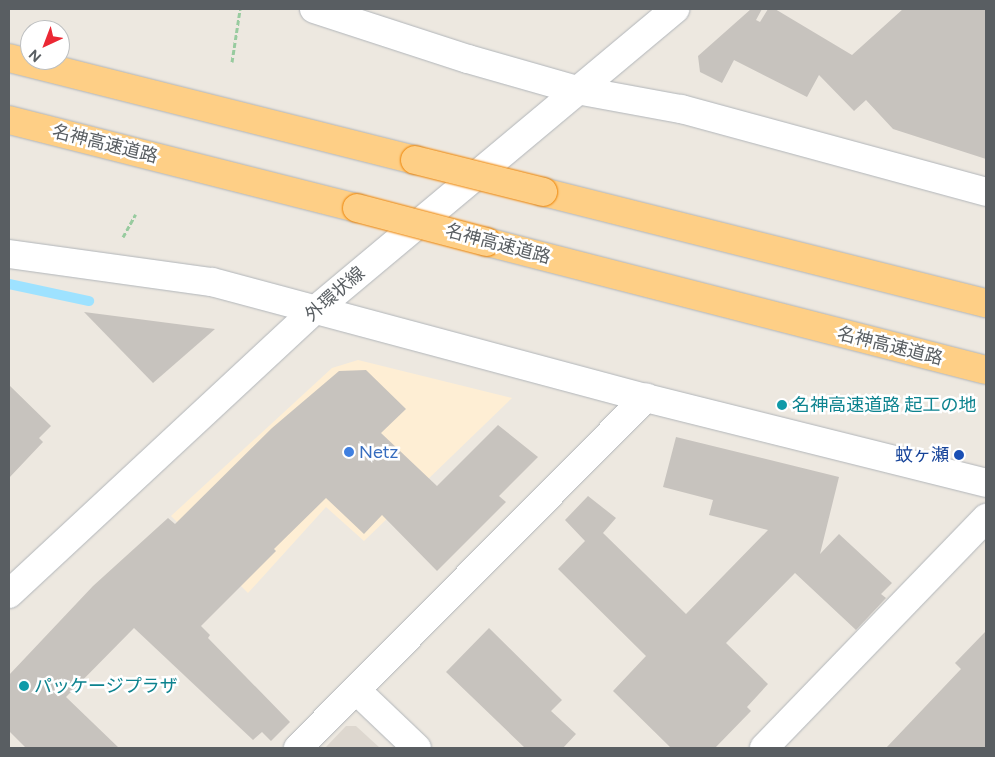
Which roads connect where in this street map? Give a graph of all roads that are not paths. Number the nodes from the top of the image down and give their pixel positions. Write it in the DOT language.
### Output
graph roads {
  1 [pos="314,9"];
  2 [pos="675,9"];
  3 [pos="9,58"];
  4 [pos="577,90"];
  5 [pos="9,120"];
  6 [pos="986,192"];
  7 [pos="9,254"];
  8 [pos="986,303"];
  9 [pos="314,311"];
  10 [pos="986,370"];
  11 [pos="646,398"];
  12 [pos="986,483"];
  13 [pos="986,518"];
  14 [pos="9,594"];
  15 [pos="356,690"];
  16 [pos="298,748"];
  17 [pos="417,748"];
  18 [pos="764,748"];
  1 -- 4 [label="street"];
  2 -- 4 [label="street, 外環状線"];
  3 -- 8 [label="highway, bridge"];
  4 -- 6 [label="street"];
  4 -- 9 [label="street, 外環状線"];
  5 -- 10 [label="highway, 名神高速道路, bridge"];
  7 -- 9 [label="street"];
  9 -- 11 [label="street"];
  9 -- 14 [label="street, 外環状線"];
  11 -- 12 [label="street"];
  11 -- 15 [label="street"];
  13 -- 18 [label="street"];
  15 -- 16 [label="street"];
  15 -- 17 [label="street"];
}
